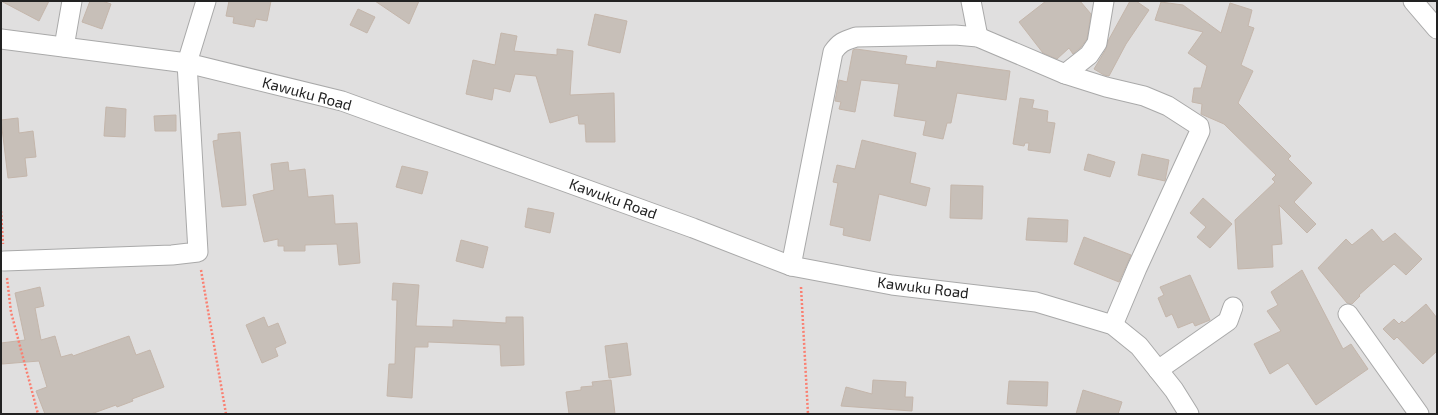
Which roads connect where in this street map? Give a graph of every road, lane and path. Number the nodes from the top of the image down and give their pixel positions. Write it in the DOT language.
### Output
graph roads {
  1 [pos="72,1"];
  2 [pos="206,1"];
  3 [pos="970,1"];
  4 [pos="1104,1"];
  5 [pos="1413,1"];
  6 [pos="1437,29"];
  7 [pos="978,37"];
  8 [pos="1,39"];
  9 [pos="64,47"];
  10 [pos="187,63"];
  11 [pos="1064,74"];
  12 [pos="1,211"];
  13 [pos="198,252"];
  14 [pos="4,261"];
  15 [pos="795,267"];
  16 [pos="1233,307"];
  17 [pos="1348,314"];
  18 [pos="1113,325"];
  19 [pos="1158,370"];
  20 [pos="38,414"];
  21 [pos="226,414"];
  22 [pos="808,414"];
  23 [pos="1189,414"];
  24 [pos="1419,414"];
  1 -- 9 [label="street"];
  2 -- 10 [label="street"];
  3 -- 7 [label="street"];
  4 -- 11 [label="street"];
  5 -- 6 [label="street"];
  7 -- 11 [label="street"];
  7 -- 15 [label="street"];
  8 -- 9 [label="street, Kawuku Road"];
  9 -- 10 [label="street, Kawuku Road"];
  10 -- 13 [label="street"];
  10 -- 15 [label="street, Kawuku Road"];
  11 -- 18 [label="street"];
  12 -- 14 [label="path"];
  13 -- 14 [label="street"];
  13 -- 21 [label="path"];
  14 -- 20 [label="path"];
  15 -- 18 [label="street, Kawuku Road"];
  15 -- 22 [label="path"];
  16 -- 19 [label="street"];
  17 -- 24 [label="street"];
  18 -- 19 [label="street, Kawuku Road"];
  19 -- 23 [label="street, Kawuku Road"];
}
